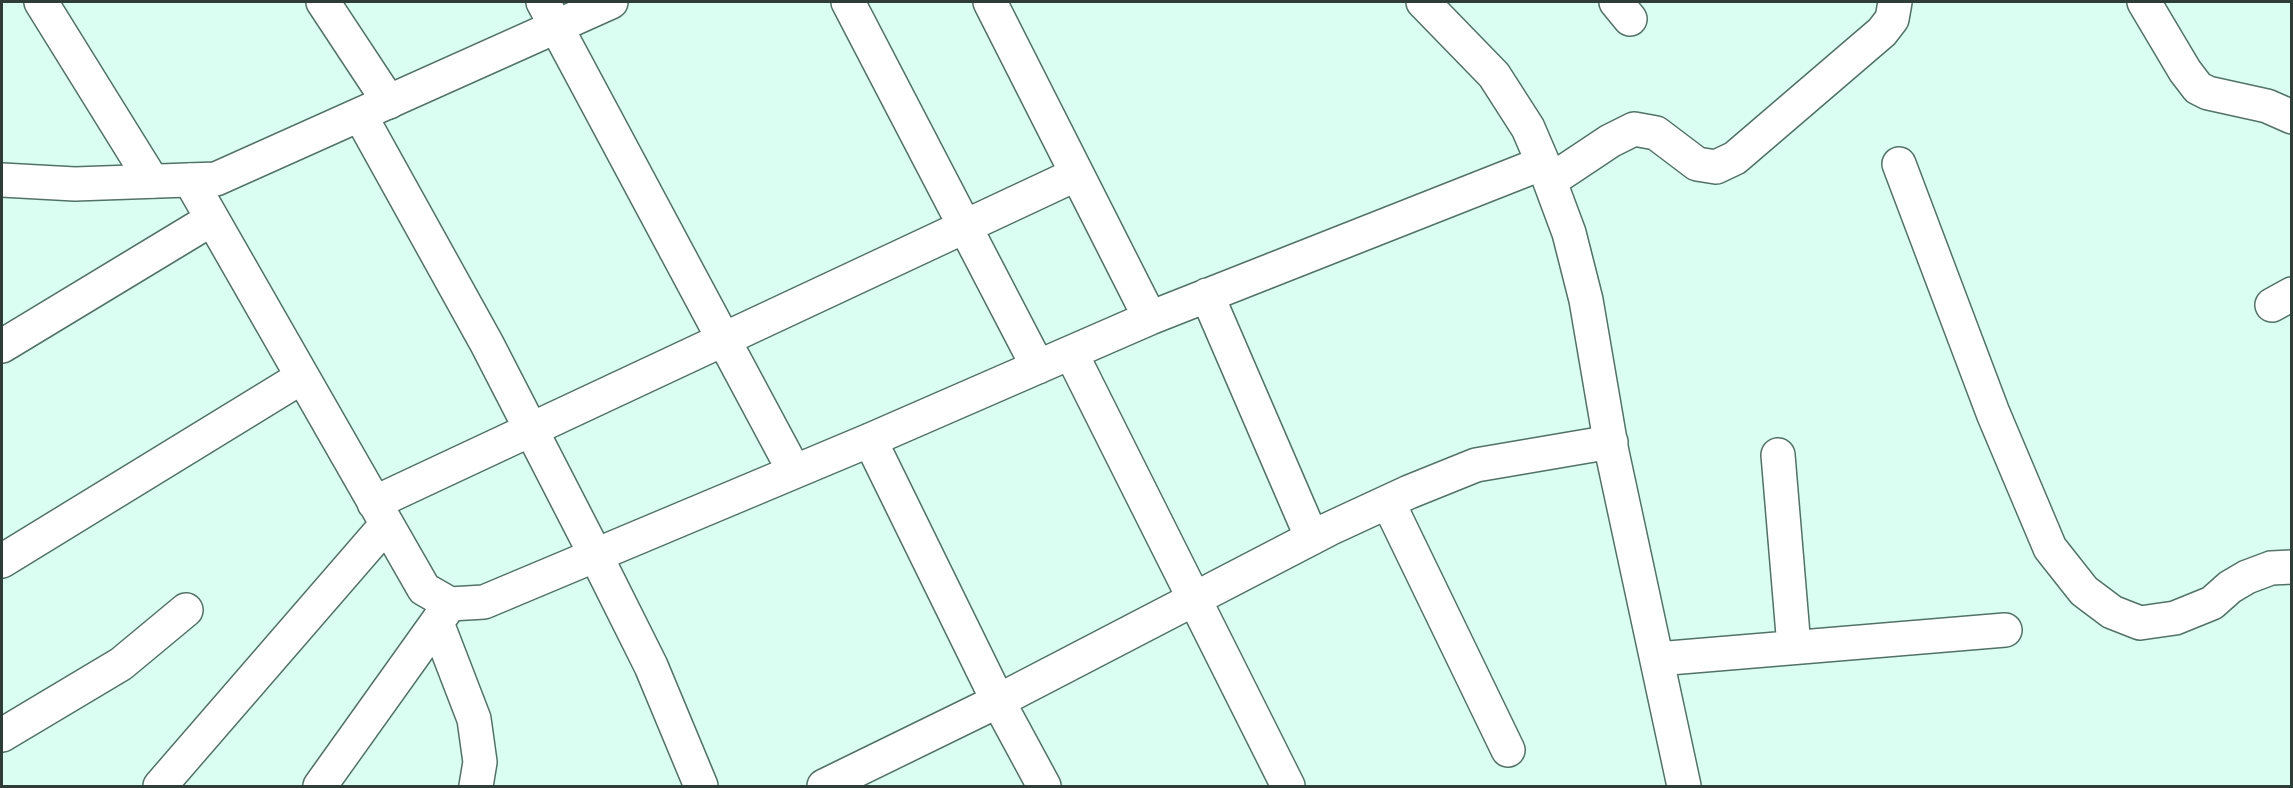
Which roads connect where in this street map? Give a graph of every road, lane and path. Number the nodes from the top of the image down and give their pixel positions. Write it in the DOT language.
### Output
graph roads {
  1 [pos="41,2"];
  2 [pos="323,2"];
  3 [pos="611,2"];
  4 [pos="848,2"];
  5 [pos="990,2"];
  6 [pos="1423,2"];
  7 [pos="1895,2"];
  8 [pos="2144,2"];
  9 [pos="550,14"];
  10 [pos="389,102"];
  11 [pos="360,115"];
  12 [pos="2292,117"];
  13 [pos="1899,164"];
  14 [pos="1546,172"];
  15 [pos="1077,174"];
  16 [pos="190,180"];
  17 [pos="3,181"];
  18 [pos="152,181"];
  19 [pos="212,219"];
  20 [pos="964,226"];
  21 [pos="1207,295"];
  22 [pos="1150,318"];
  23 [pos="724,337"];
  24 [pos="2,346"];
  25 [pos="1071,352"];
  26 [pos="1038,367"];
  27 [pos="302,377"];
  28 [pos="531,430"];
  29 [pos="870,440"];
  30 [pos="1611,442"];
  31 [pos="1778,455"];
  32 [pos="794,471"];
  33 [pos="1388,502"];
  34 [pos="380,514"];
  35 [pos="1312,538"];
  36 [pos="595,555"];
  37 [pos="2,561"];
  38 [pos="2292,567"];
  39 [pos="1194,599"];
  40 [pos="186,610"];
  41 [pos="443,614"];
  42 [pos="2005,630"];
  43 [pos="1794,647"];
  44 [pos="1657,659"];
  45 [pos="998,701"];
  46 [pos="2,735"];
  47 [pos="1508,750"];
  48 [pos="160,786"];
  49 [pos="320,786"];
  50 [pos="476,786"];
  51 [pos="701,786"];
  52 [pos="824,786"];
  53 [pos="1044,786"];
  54 [pos="1288,786"];
  55 [pos="1684,786"];
  1 -- 18 [label="street"];
  2 -- 10 [label="street"];
  3 -- 9 [label="street"];
  4 -- 20 [label="street"];
  5 -- 15 [label="street"];
  6 -- 14 [label="street"];
  7 -- 14 [label="street"];
  8 -- 12 [label="street"];
  9 -- 10 [label="street"];
  9 -- 23 [label="street"];
  10 -- 11 [label="street"];
  11 -- 16 [label="street"];
  11 -- 28 [label="street"];
  13 -- 38 [label="street"];
  14 -- 21 [label="street"];
  14 -- 30 [label="street"];
  15 -- 20 [label="street"];
  15 -- 22 [label="street"];
  16 -- 18 [label="street"];
  16 -- 19 [label="street"];
  17 -- 18 [label="street"];
  19 -- 24 [label="street"];
  19 -- 27 [label="street"];
  20 -- 23 [label="street"];
  20 -- 26 [label="street"];
  21 -- 22 [label="street"];
  21 -- 35 [label="street"];
  22 -- 25 [label="street"];
  23 -- 28 [label="street"];
  23 -- 32 [label="street"];
  25 -- 26 [label="street"];
  25 -- 39 [label="street"];
  26 -- 29 [label="street"];
  27 -- 34 [label="street"];
  27 -- 37 [label="street"];
  28 -- 34 [label="street"];
  28 -- 36 [label="street"];
  29 -- 32 [label="street"];
  29 -- 45 [label="street"];
  30 -- 33 [label="street"];
  30 -- 44 [label="street"];
  31 -- 43 [label="street"];
  32 -- 36 [label="street"];
  33 -- 35 [label="street"];
  33 -- 47 [label="street"];
  34 -- 41 [label="street"];
  34 -- 48 [label="street"];
  35 -- 39 [label="street"];
  36 -- 41 [label="street"];
  36 -- 51 [label="street"];
  39 -- 45 [label="street"];
  39 -- 54 [label="street"];
  40 -- 46 [label="street"];
  41 -- 49 [label="street"];
  41 -- 50 [label="street"];
  42 -- 43 [label="street"];
  43 -- 44 [label="street"];
  44 -- 55 [label="street"];
  45 -- 52 [label="street"];
  45 -- 53 [label="street"];
}
